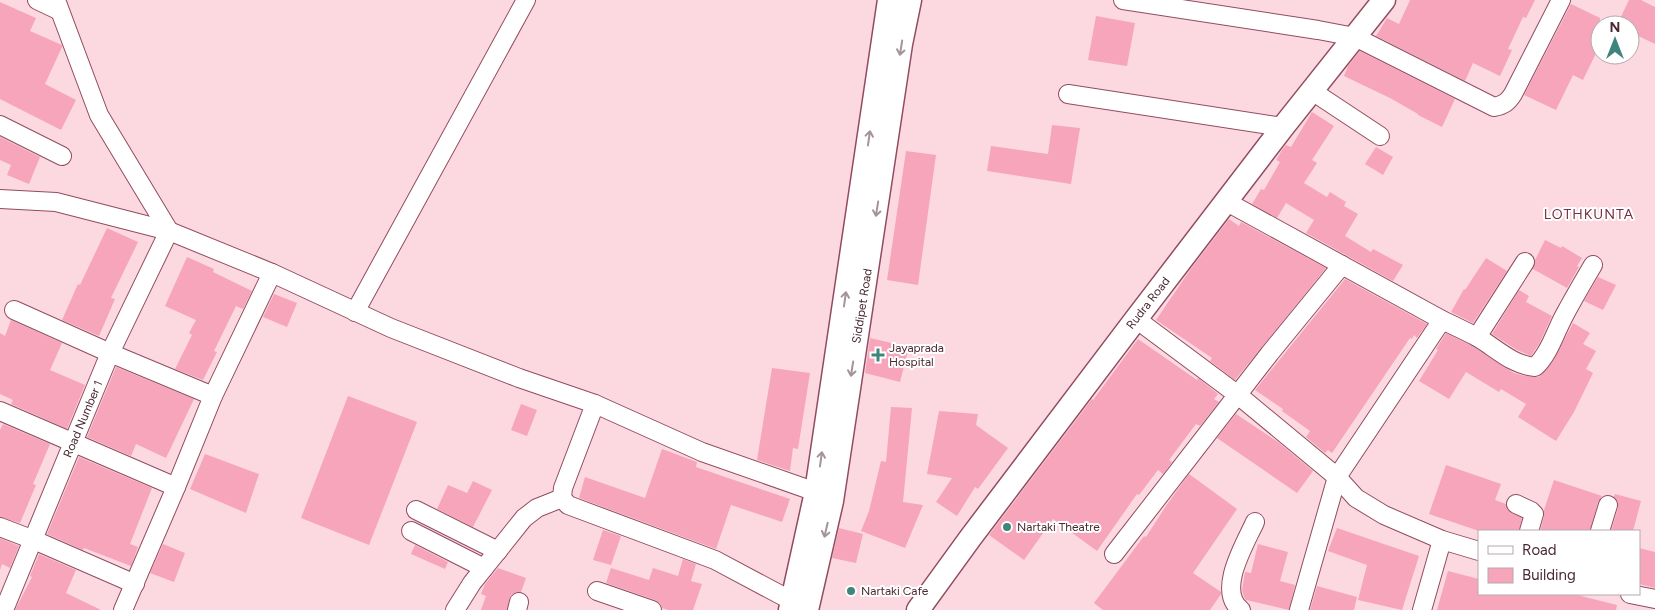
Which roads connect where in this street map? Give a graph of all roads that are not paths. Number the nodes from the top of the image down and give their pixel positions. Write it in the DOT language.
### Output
graph roads {
  1 [pos="37,0"];
  2 [pos="526,0"];
  3 [pos="889,0"];
  4 [pos="910,0"];
  5 [pos="1123,0"];
  6 [pos="1384,0"];
  7 [pos="1561,0"];
  8 [pos="57,5"];
  9 [pos="1355,37"];
  10 [pos="1312,91"];
  11 [pos="1068,94"];
  12 [pos="0,125"];
  13 [pos="1283,127"];
  14 [pos="1380,136"];
  15 [pos="62,156"];
  16 [pos="0,199"];
  17 [pos="1227,202"];
  18 [pos="169,231"];
  19 [pos="1525,262"];
  20 [pos="1342,265"];
  21 [pos="1593,265"];
  22 [pos="272,273"];
  23 [pos="14,310"];
  24 [pos="356,312"];
  25 [pos="1136,319"];
  26 [pos="1442,320"];
  27 [pos="1477,337"];
  28 [pos="110,353"];
  29 [pos="1238,394"];
  30 [pos="213,396"];
  31 [pos="595,404"];
  32 [pos="0,411"];
  33 [pos="72,443"];
  34 [pos="1337,477"];
  35 [pos="176,487"];
  36 [pos="816,492"];
  37 [pos="562,498"];
  38 [pos="1516,504"];
  39 [pos="1608,505"];
  40 [pos="416,510"];
  41 [pos="1255,522"];
  42 [pos="0,527"];
  43 [pos="1529,530"];
  44 [pos="1600,530"];
  45 [pos="411,531"];
  46 [pos="34,540"];
  47 [pos="1442,540"];
  48 [pos="498,551"];
  49 [pos="1478,551"];
  50 [pos="1114,554"];
  51 [pos="484,568"];
  52 [pos="135,584"];
  53 [pos="597,591"];
  54 [pos="1635,595"];
  55 [pos="1655,599"];
  56 [pos="796,607"];
  57 [pos="644,609"];
  58 [pos="4,610"];
  59 [pos="123,610"];
  60 [pos="455,610"];
  61 [pos="918,610"];
  62 [pos="1241,610"];
  63 [pos="1299,610"];
  64 [pos="1422,610"];
  1 -- 8 [label="street"];
  2 -- 24 [label="street"];
  36 -- 3 [label="main road, Siddipet Road, one-way"];
  4 -- 56 [label="main road, Siddipet Road, one-way"];
  5 -- 9 [label="street"];
  6 -- 9 [label="main road, Rudra Road"];
  7 -- 9 [label="street"];
  8 -- 18 [label="street"];
  9 -- 10 [label="main road, Rudra Road"];
  10 -- 13 [label="main road, Rudra Road"];
  10 -- 14 [label="street"];
  11 -- 13 [label="street"];
  12 -- 15 [label="street"];
  13 -- 17 [label="main road, Rudra Road"];
  16 -- 18 [label="street"];
  17 -- 20 [label="street"];
  17 -- 25 [label="main road, Rudra Road"];
  18 -- 22 [label="street"];
  18 -- 28 [label="street, Road Number 1"];
  19 -- 27 [label="street"];
  20 -- 26 [label="street"];
  20 -- 29 [label="street"];
  21 -- 27 [label="street"];
  22 -- 24 [label="street"];
  22 -- 30 [label="street"];
  23 -- 28 [label="street"];
  24 -- 31 [label="street"];
  25 -- 29 [label="street"];
  25 -- 61 [label="main road, Rudra Road"];
  26 -- 27 [label="street"];
  26 -- 34 [label="street"];
  28 -- 30 [label="street"];
  28 -- 33 [label="street, Road Number 1"];
  29 -- 34 [label="street"];
  29 -- 50 [label="street"];
  30 -- 35 [label="street"];
  31 -- 36 [label="street"];
  31 -- 37 [label="street"];
  32 -- 33 [label="street"];
  33 -- 35 [label="street"];
  33 -- 46 [label="street, Road Number 1"];
  34 -- 47 [label="street"];
  34 -- 63 [label="street"];
  35 -- 52 [label="street"];
  36 -- 56 [label="main road, Siddipet Road"];
  37 -- 48 [label="street"];
  37 -- 56 [label="street"];
  38 -- 43 [label="street"];
  39 -- 44 [label="street"];
  40 -- 48 [label="street"];
  41 -- 62 [label="street"];
  42 -- 46 [label="street"];
  45 -- 51 [label="street"];
  46 -- 52 [label="street"];
  46 -- 58 [label="street, Road Number 1"];
  47 -- 49 [label="street"];
  47 -- 64 [label="street"];
  48 -- 51 [label="street"];
  51 -- 60 [label="street"];
  52 -- 59 [label="street"];
  53 -- 57 [label="street"];
  54 -- 55 [label="street"];
}
